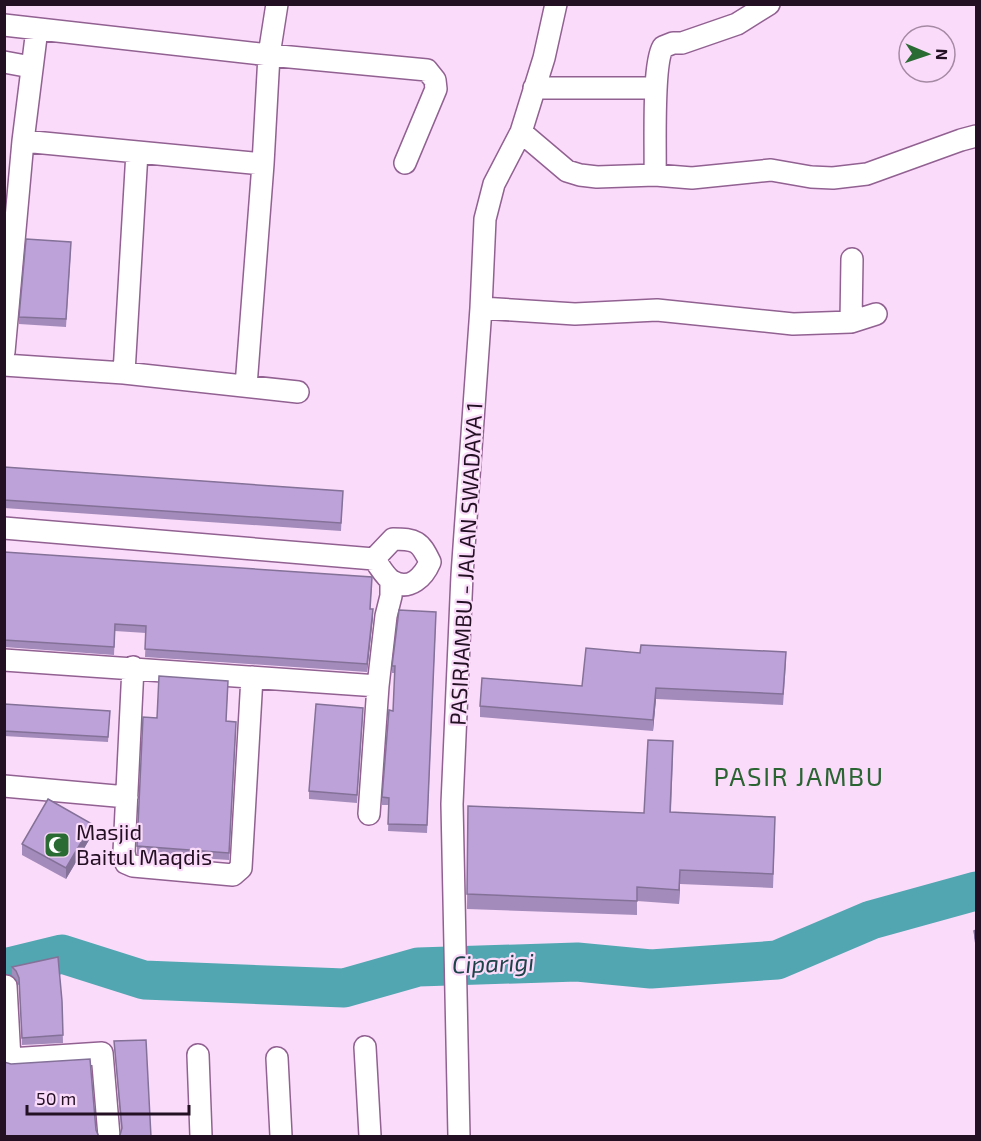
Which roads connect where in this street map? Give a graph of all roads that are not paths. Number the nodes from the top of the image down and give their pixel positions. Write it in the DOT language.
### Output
graph roads {
  1 [pos="277,4"];
  2 [pos="556,4"];
  3 [pos="769,4"];
  4 [pos="4,25"];
  5 [pos="37,29"];
  6 [pos="269,55"];
  7 [pos="4,62"];
  8 [pos="32,67"];
  9 [pos="534,88"];
  10 [pos="656,88"];
  11 [pos="521,132"];
  12 [pos="976,136"];
  13 [pos="23,141"];
  14 [pos="137,152"];
  15 [pos="405,163"];
  16 [pos="263,164"];
  17 [pos="656,175"];
  18 [pos="852,259"];
  19 [pos="481,308"];
  20 [pos="876,314"];
  21 [pos="851,322"];
  22 [pos="4,352"];
  23 [pos="4,365"];
  24 [pos="124,374"];
  25 [pos="246,386"];
  26 [pos="298,392"];
  27 [pos="4,528"];
  28 [pos="374,559"];
  29 [pos="391,581"];
  30 [pos="4,660"];
  31 [pos="133,668"];
  32 [pos="252,677"];
  33 [pos="378,686"];
  34 [pos="4,786"];
  35 [pos="127,797"];
  36 [pos="369,814"];
  37 [pos="6,986"];
  38 [pos="365,1047"];
  39 [pos="198,1055"];
  40 [pos="277,1058"];
  41 [pos="109,1137"];
  42 [pos="201,1137"];
  43 [pos="281,1137"];
  44 [pos="370,1137"];
  45 [pos="459,1137"];
  1 -- 6 [label="street"];
  2 -- 9 [label="street, PASIRJAMBU - JALAN SWADAYA 1"];
  3 -- 10 [label="street"];
  4 -- 5 [label="street"];
  5 -- 6 [label="street"];
  5 -- 8 [label="street"];
  6 -- 15 [label="street"];
  6 -- 16 [label="street"];
  7 -- 8 [label="street"];
  8 -- 13 [label="street"];
  9 -- 10 [label="street"];
  9 -- 11 [label="street, PASIRJAMBU - JALAN SWADAYA 1"];
  10 -- 17 [label="street"];
  11 -- 17 [label="street"];
  11 -- 19 [label="street, PASIRJAMBU - JALAN SWADAYA 1"];
  12 -- 17 [label="street"];
  13 -- 14 [label="street"];
  13 -- 22 [label="street"];
  14 -- 16 [label="street"];
  14 -- 24 [label="street"];
  16 -- 25 [label="street"];
  18 -- 21 [label="street"];
  19 -- 21 [label="street"];
  19 -- 45 [label="street, PASIRJAMBU - JALAN SWADAYA 1"];
  20 -- 21 [label="street"];
  23 -- 24 [label="street"];
  24 -- 25 [label="street"];
  25 -- 26 [label="street"];
  27 -- 28 [label="street"];
  28 -- 29 [label="street"];
  28 -- 29 [label="street"];
  29 -- 33 [label="street"];
  30 -- 31 [label="street"];
  31 -- 32 [label="street"];
  31 -- 35 [label="street"];
  32 -- 33 [label="street"];
  32 -- 35 [label="street"];
  33 -- 36 [label="street"];
  34 -- 35 [label="street"];
  37 -- 41 [label="street"];
  38 -- 44 [label="street"];
  39 -- 42 [label="street"];
  40 -- 43 [label="street"];
}
